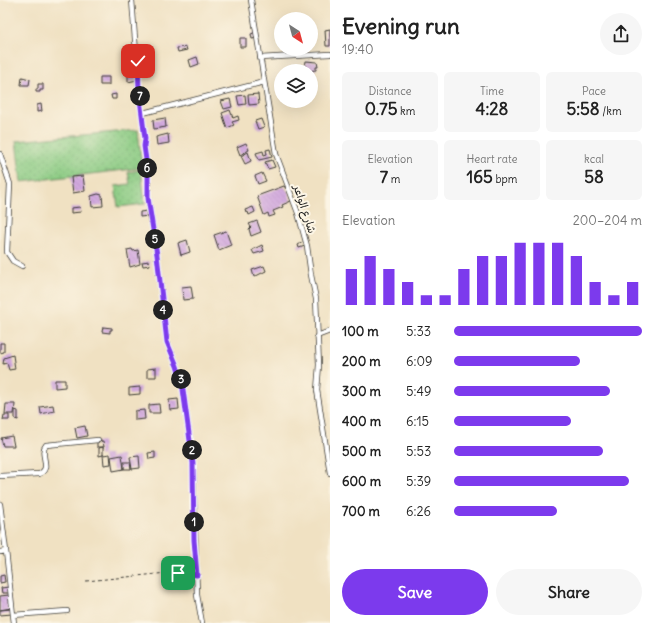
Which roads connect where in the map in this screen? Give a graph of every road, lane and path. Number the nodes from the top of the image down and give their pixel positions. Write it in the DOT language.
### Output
graph roads {
  1 [pos="132,0"];
  2 [pos="251,0"];
  3 [pos="330,54"];
  4 [pos="261,58"];
  5 [pos="264,82"];
  6 [pos="144,113"];
  7 [pos="0,154"];
  8 [pos="2,167"];
  9 [pos="22,266"];
  10 [pos="330,330"];
  11 [pos="317,336"];
  12 [pos="98,440"];
  13 [pos="330,473"];
  14 [pos="0,476"];
  15 [pos="0,504"];
  16 [pos="3,551"];
  17 [pos="197,575"];
  18 [pos="86,581"];
  19 [pos="67,611"];
  20 [pos="13,615"];
  21 [pos="14,623"];
  22 [pos="202,623"];
  1 -- 6 [label="street"];
  2 -- 4 [label="street, شارع الواعر"];
  3 -- 4 [label="street"];
  4 -- 5 [label="street, شارع الواعر"];
  5 -- 6 [label="street"];
  5 -- 11 [label="street, شارع الواعر"];
  6 -- 17 [label="street"];
  7 -- 8 [label="street"];
  8 -- 9 [label="street"];
  10 -- 11 [label="street"];
  11 -- 13 [label="street, شارع الواعر"];
  12 -- 14 [label="street"];
  15 -- 16 [label="street"];
  16 -- 20 [label="street"];
  17 -- 18 [label="path"];
  17 -- 22 [label="street"];
  19 -- 20 [label="street"];
  20 -- 21 [label="street"];
}
